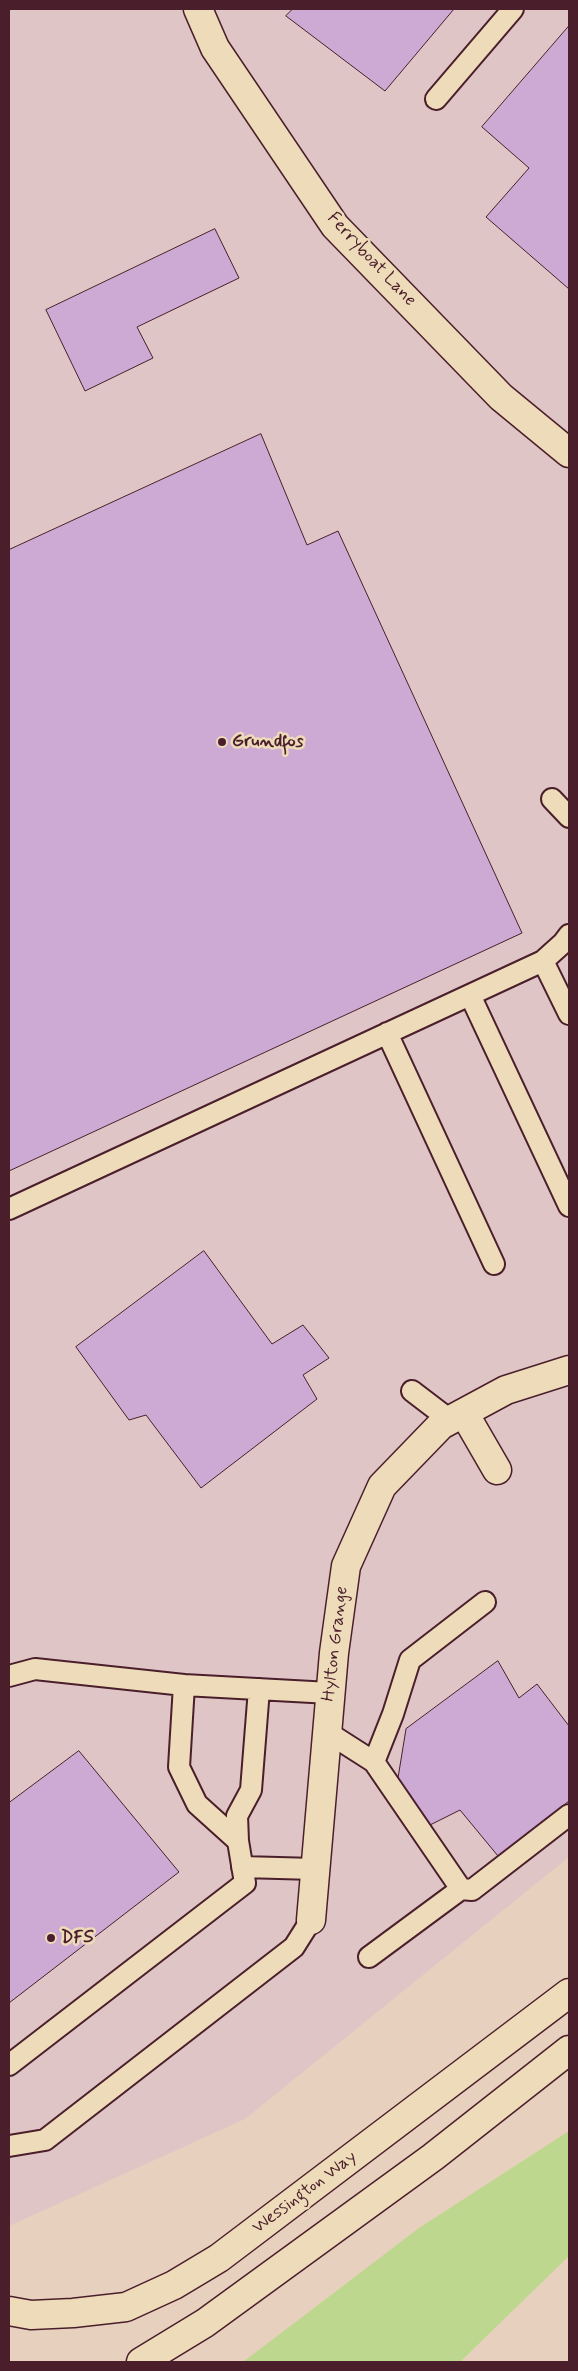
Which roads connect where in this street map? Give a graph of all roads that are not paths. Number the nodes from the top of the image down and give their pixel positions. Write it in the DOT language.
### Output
graph roads {
  1 [pos="198,9"];
  2 [pos="513,9"];
  3 [pos="436,99"];
  4 [pos="569,453"];
  5 [pos="552,799"];
  6 [pos="569,817"];
  7 [pos="569,935"];
  8 [pos="543,961"];
  9 [pos="470,995"];
  10 [pos="569,1014"];
  11 [pos="387,1033"];
  12 [pos="569,1206"];
  13 [pos="9,1208"];
  14 [pos="494,1264"];
  15 [pos="569,1370"];
  16 [pos="412,1391"];
  17 [pos="457,1416"];
  18 [pos="498,1470"];
  19 [pos="485,1602"];
  20 [pos="9,1676"];
  21 [pos="184,1684"];
  22 [pos="259,1690"];
  23 [pos="330,1693"];
  24 [pos="327,1732"];
  25 [pos="374,1762"];
  26 [pos="569,1815"];
  27 [pos="238,1840"];
  28 [pos="242,1867"];
  29 [pos="315,1869"];
  30 [pos="461,1889"];
  31 [pos="310,1920"];
  32 [pos="369,1957"];
  33 [pos="569,1994"];
  34 [pos="569,2050"];
  35 [pos="9,2065"];
  36 [pos="9,2146"];
  37 [pos="9,2311"];
  38 [pos="141,2362"];
  1 -- 4 [label="main road, Ferryboat Lane"];
  2 -- 3 [label="lane"];
  5 -- 6 [label="lane"];
  7 -- 8 [label="lane"];
  8 -- 9 [label="lane"];
  8 -- 10 [label="lane"];
  9 -- 11 [label="lane"];
  9 -- 12 [label="lane"];
  11 -- 13 [label="lane"];
  11 -- 14 [label="lane"];
  15 -- 17 [label="main road, Hylton Grange"];
  16 -- 17 [label="lane"];
  17 -- 18 [label="main road"];
  17 -- 23 [label="main road, Hylton Grange"];
  19 -- 25 [label="lane"];
  20 -- 21 [label="lane"];
  21 -- 22 [label="lane"];
  21 -- 27 [label="lane"];
  22 -- 23 [label="lane"];
  22 -- 27 [label="lane"];
  23 -- 24 [label="main road, Hylton Grange"];
  24 -- 25 [label="lane"];
  24 -- 29 [label="main road, Hylton Grange"];
  25 -- 30 [label="lane"];
  26 -- 30 [label="lane"];
  27 -- 28 [label="lane"];
  28 -- 29 [label="lane"];
  28 -- 35 [label="lane"];
  29 -- 31 [label="main road, Hylton Grange"];
  30 -- 32 [label="lane"];
  31 -- 36 [label="lane"];
  33 -- 37 [label="main road, Wessington Way"];
  34 -- 38 [label="main road"];
}
